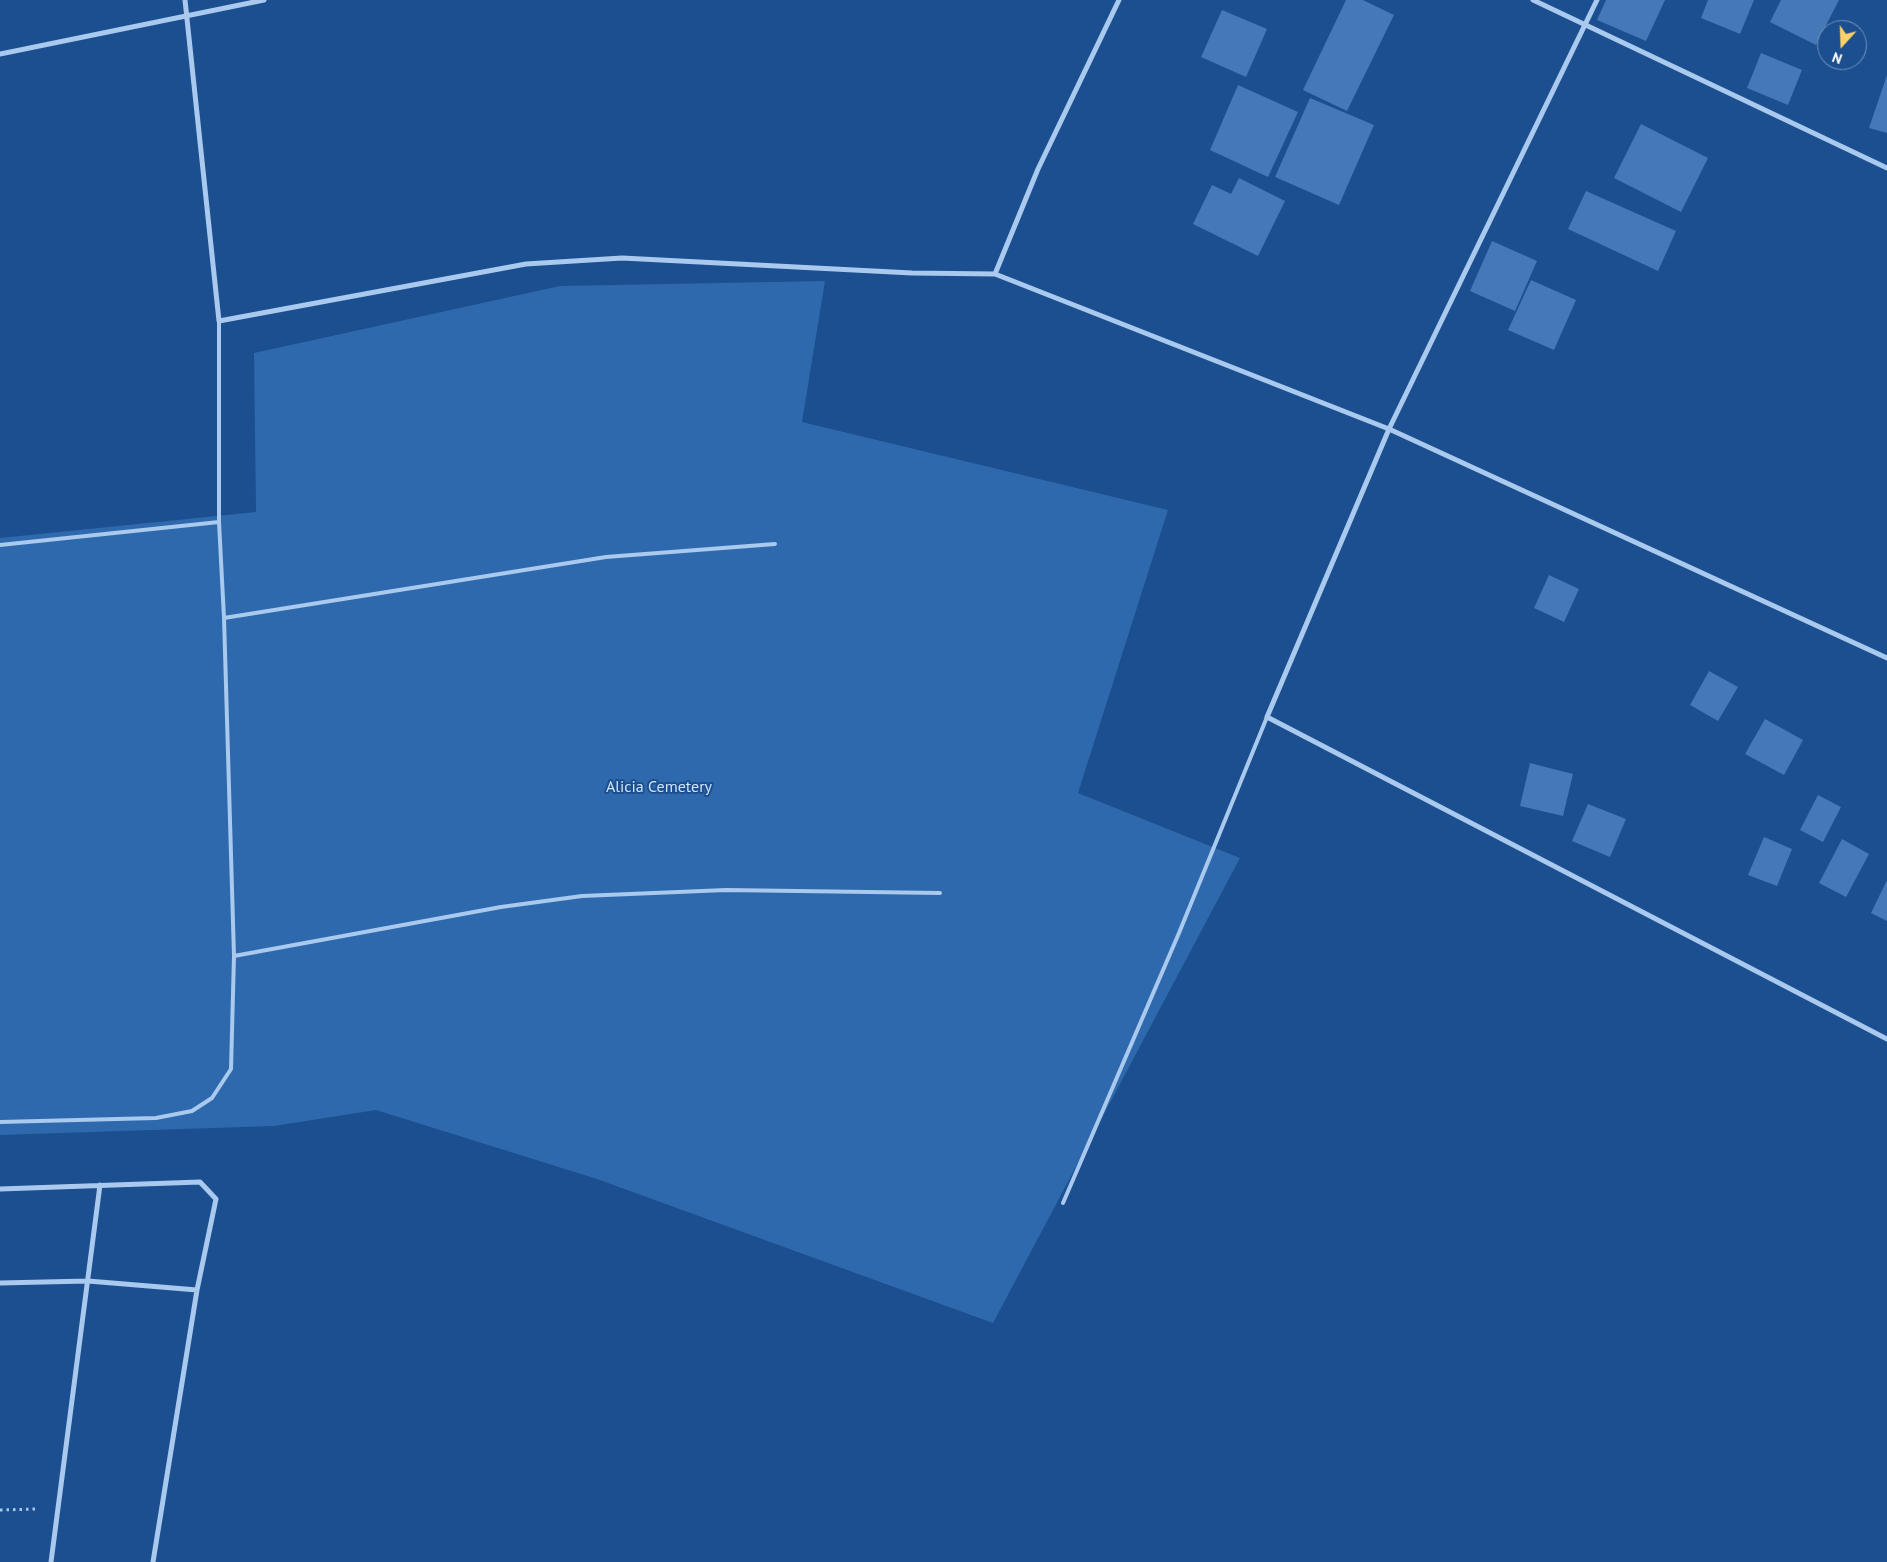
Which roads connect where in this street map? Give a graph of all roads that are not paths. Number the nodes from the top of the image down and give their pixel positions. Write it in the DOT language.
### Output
graph roads {
  1 [pos="185,0"];
  2 [pos="264,0"];
  3 [pos="1119,0"];
  4 [pos="1533,0"];
  5 [pos="1597,0"];
  6 [pos="187,15"];
  7 [pos="1586,24"];
  8 [pos="0,54"];
  9 [pos="1887,168"];
  10 [pos="995,274"];
  11 [pos="219,321"];
  12 [pos="1390,428"];
  13 [pos="218,522"];
  14 [pos="774,544"];
  15 [pos="0,546"];
  16 [pos="224,618"];
  17 [pos="1887,658"];
  18 [pos="1267,717"];
  19 [pos="940,893"];
  20 [pos="234,956"];
  21 [pos="1887,1039"];
  22 [pos="0,1122"];
  23 [pos="100,1185"];
  24 [pos="0,1189"];
  25 [pos="1063,1203"];
  26 [pos="88,1281"];
  27 [pos="0,1283"];
  28 [pos="197,1290"];
  29 [pos="51,1562"];
  30 [pos="153,1562"];
  1 -- 6 [label="street"];
  2 -- 6 [label="street"];
  3 -- 10 [label="street"];
  4 -- 7 [label="street"];
  5 -- 7 [label="street"];
  6 -- 8 [label="street"];
  6 -- 11 [label="street"];
  7 -- 9 [label="street"];
  7 -- 12 [label="street"];
  10 -- 11 [label="street"];
  10 -- 12 [label="street"];
  11 -- 13 [label="lane"];
  12 -- 17 [label="street"];
  12 -- 18 [label="street"];
  13 -- 15 [label="lane"];
  13 -- 16 [label="lane"];
  14 -- 16 [label="lane"];
  16 -- 20 [label="lane"];
  18 -- 21 [label="street"];
  18 -- 25 [label="lane"];
  19 -- 20 [label="lane"];
  20 -- 22 [label="lane"];
  23 -- 24 [label="street"];
  23 -- 26 [label="street"];
  23 -- 28 [label="street"];
  26 -- 27 [label="street"];
  26 -- 28 [label="street"];
  26 -- 29 [label="street"];
  28 -- 30 [label="street"];
}
